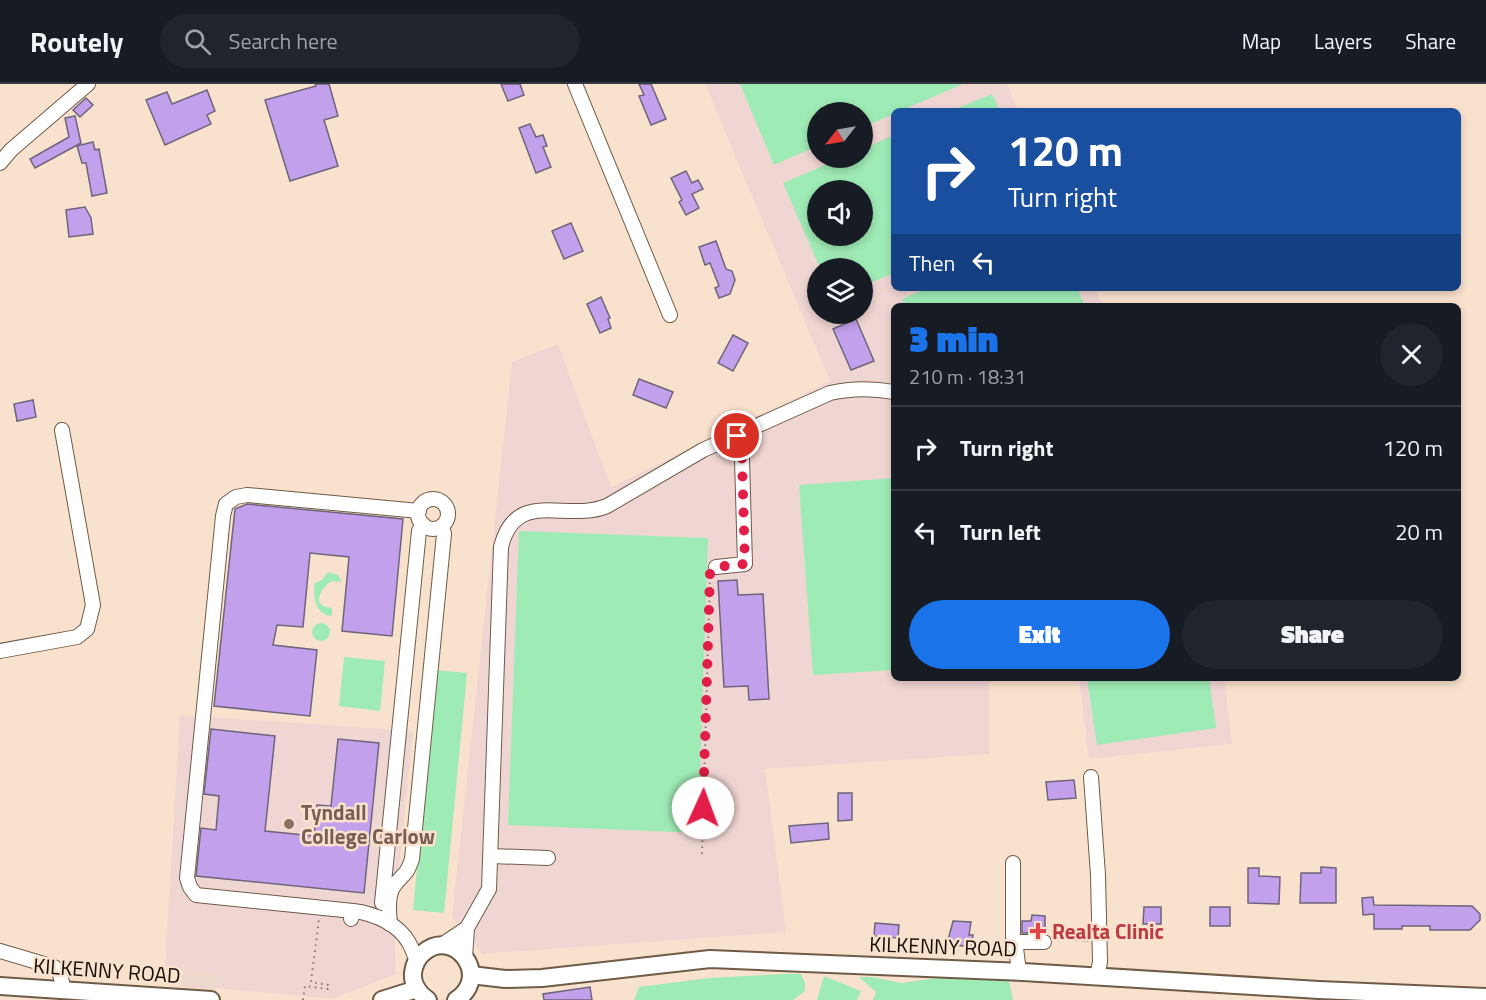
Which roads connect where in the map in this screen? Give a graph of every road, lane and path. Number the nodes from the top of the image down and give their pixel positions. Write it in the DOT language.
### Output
graph roads {
  1 [pos="88,84"];
  2 [pos="575,84"];
  3 [pos="0,163"];
  4 [pos="670,315"];
  5 [pos="891,392"];
  6 [pos="62,430"];
  7 [pos="737,436"];
  8 [pos="421,518"];
  9 [pos="448,531"];
  10 [pos="716,567"];
  11 [pos="0,651"];
  12 [pos="1091,777"];
  13 [pos="702,854"];
  14 [pos="491,856"];
  15 [pos="548,858"];
  16 [pos="1013,863"];
  17 [pos="320,908"];
  18 [pos="390,924"];
  19 [pos="467,928"];
  20 [pos="1108,932"];
  21 [pos="408,940"];
  22 [pos="1013,942"];
  23 [pos="1044,942"];
  24 [pos="437,946"];
  25 [pos="0,951"];
  26 [pos="465,958"];
  27 [pos="417,960"];
  28 [pos="1019,972"];
  29 [pos="471,975"];
  30 [pos="1102,977"];
  31 [pos="0,986"];
  32 [pos="64,991"];
  33 [pos="422,995"];
  34 [pos="1486,997"];
  35 [pos="211,1000"];
  36 [pos="303,1000"];
  37 [pos="382,1000"];
  38 [pos="456,1000"];
  1 -- 3 [label="street"];
  2 -- 4 [label="street"];
  5 -- 7 [label="street"];
  6 -- 11 [label="street"];
  7 -- 10 [label="street"];
  7 -- 14 [label="street"];
  8 -- 9 [label="street"];
  8 -- 9 [label="street"];
  8 -- 17 [label="street"];
  8 -- 18 [label="street"];
  9 -- 18 [label="street"];
  10 -- 13 [label="path"];
  12 -- 30 [label="street"];
  14 -- 15 [label="street"];
  14 -- 19 [label="street"];
  16 -- 22 [label="street"];
  17 -- 18 [label="street"];
  17 -- 36 [label="path"];
  18 -- 21 [label="street"];
  19 -- 24 [label="street"];
  19 -- 26 [label="street"];
  20 -- 30 [label="street"];
  21 -- 24 [label="street"];
  21 -- 27 [label="street"];
  22 -- 23 [label="street"];
  22 -- 28 [label="street"];
  24 -- 26 [label="main road"];
  24 -- 27 [label="main road"];
  25 -- 32 [label="street"];
  26 -- 29 [label="main road"];
  27 -- 33 [label="main road"];
  28 -- 29 [label="main road, KILKENNY ROAD"];
  28 -- 30 [label="main road, KILKENNY ROAD"];
  29 -- 38 [label="main road"];
  30 -- 34 [label="main road, KILKENNY ROAD"];
  31 -- 32 [label="main road, KILKENNY ROAD"];
  32 -- 35 [label="main road, KILKENNY ROAD"];
  33 -- 37 [label="main road"];
}
